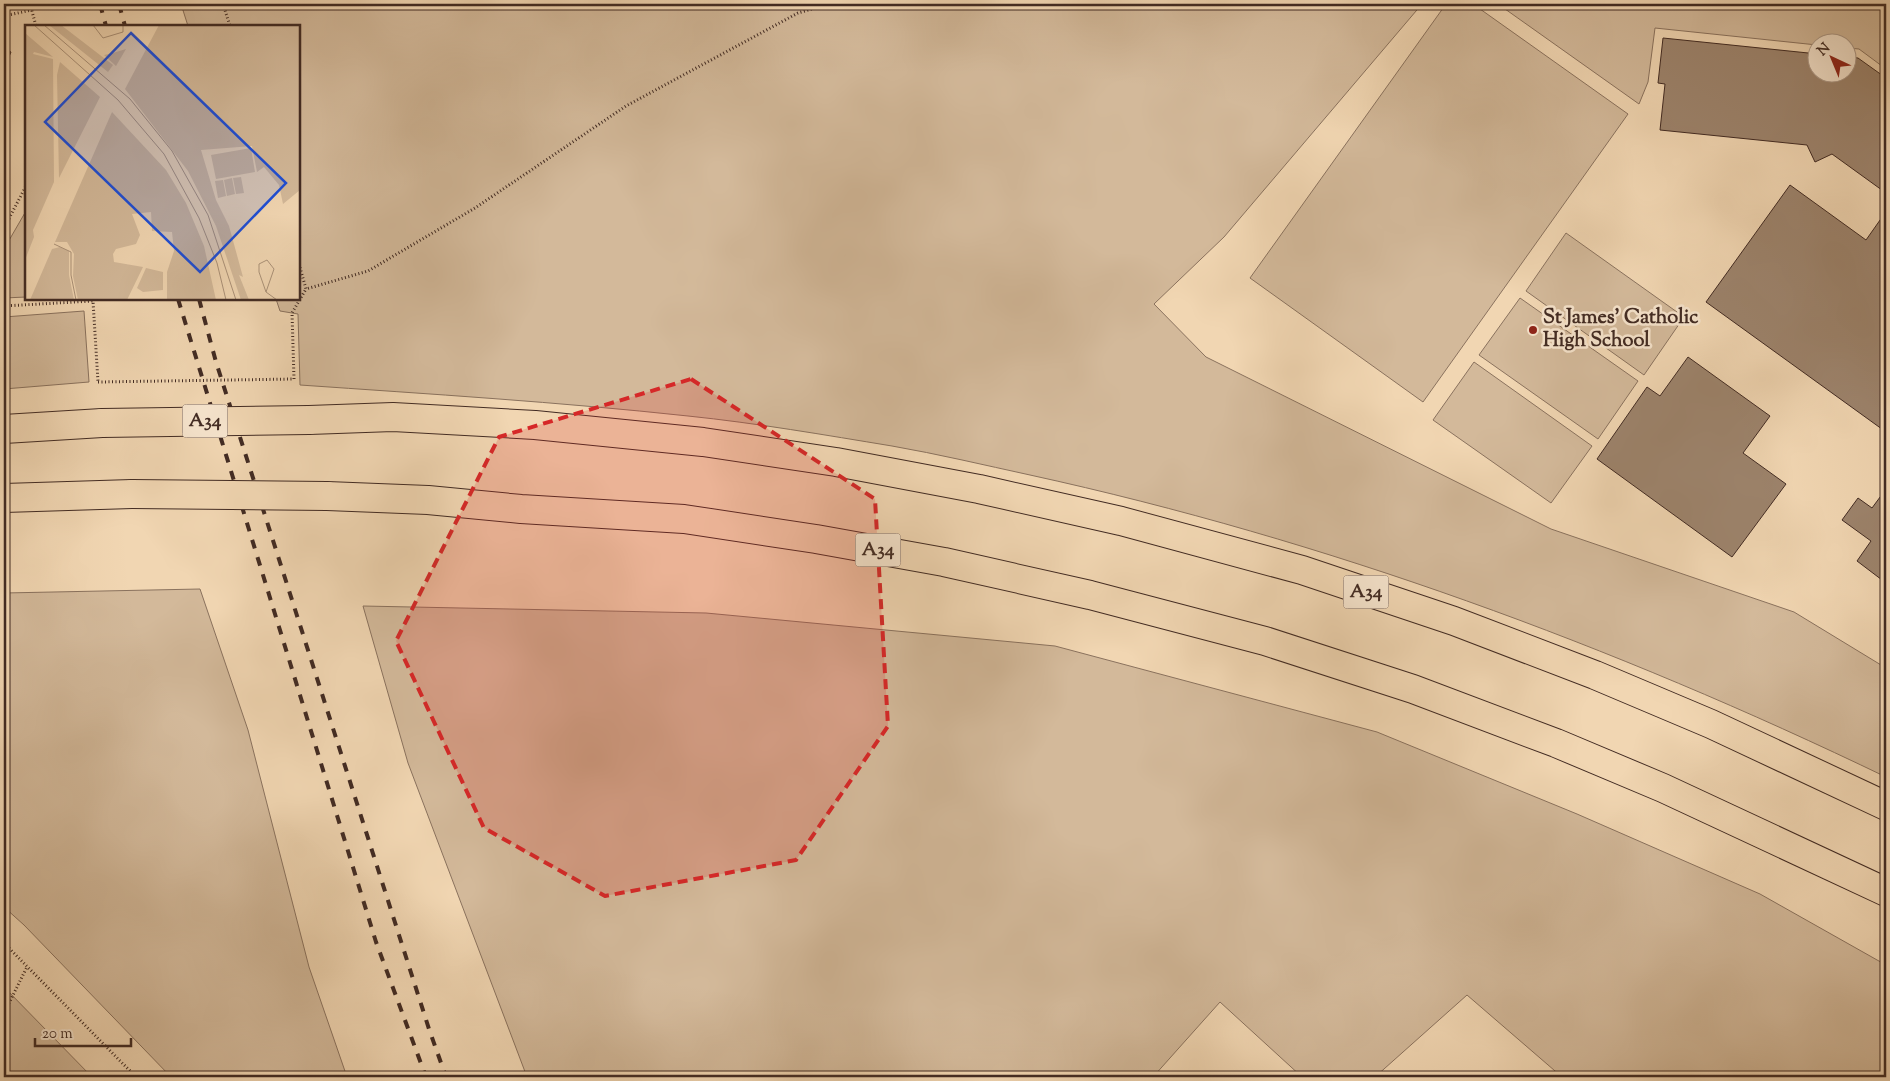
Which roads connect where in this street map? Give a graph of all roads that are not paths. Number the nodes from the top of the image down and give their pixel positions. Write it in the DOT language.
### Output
graph roads {
  1 [pos="4,429"];
  2 [pos="4,498"];
  3 [pos="1886,806"];
  4 [pos="1886,892"];
  1 -- 3 [label="highway, A34, bridge"];
  2 -- 4 [label="highway, A34, bridge"];
}
